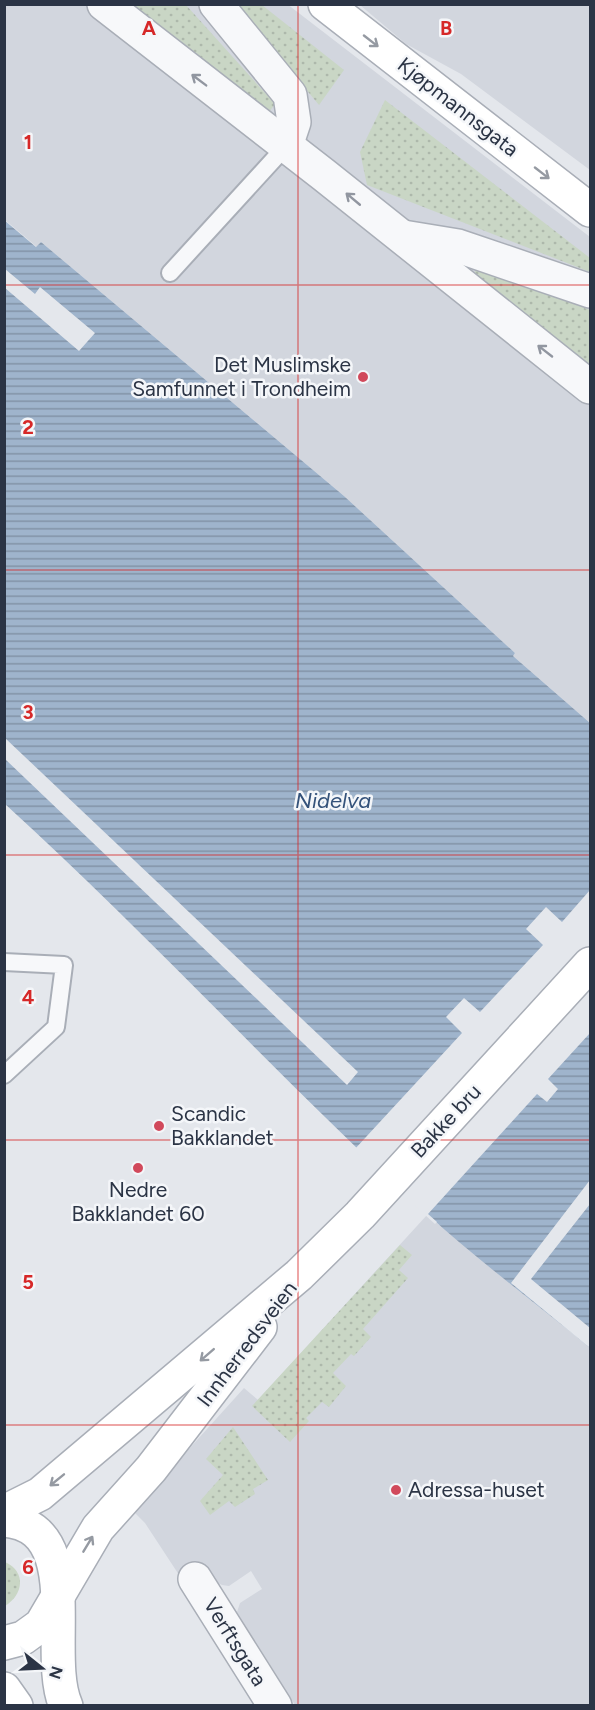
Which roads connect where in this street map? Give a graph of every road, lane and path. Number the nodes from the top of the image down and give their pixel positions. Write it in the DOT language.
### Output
graph roads {
  1 [pos="104,4"];
  2 [pos="216,4"];
  3 [pos="326,4"];
  4 [pos="286,146"];
  5 [pos="591,210"];
  6 [pos="398,236"];
  7 [pos="170,273"];
  8 [pos="591,291"];
  9 [pos="591,387"];
  10 [pos="4,962"];
  11 [pos="591,964"];
  12 [pos="4,1075"];
  13 [pos="299,1275"];
  14 [pos="4,1512"];
  15 [pos="4,1520"];
  16 [pos="195,1580"];
  17 [pos="58,1594"];
  18 [pos="4,1643"];
  19 [pos="4,1689"];
  20 [pos="16,1706"];
  21 [pos="66,1706"];
  22 [pos="275,1706"];
  4 -- 1 [label="street, one-way"];
  2 -- 4 [label="street"];
  3 -- 5 [label="main road, Kjøpmannsgata, one-way"];
  6 -- 4 [label="street, one-way"];
  4 -- 7 [label="lane"];
  6 -- 8 [label="street"];
  9 -- 6 [label="street, one-way"];
  10 -- 12 [label="lane"];
  11 -- 13 [label="main road, Bakke bru"];
  13 -- 14 [label="main road, Innherredsveien, one-way"];
  17 -- 13 [label="main road, Innherredsveien, one-way"];
  15 -- 17 [label="main road"];
  16 -- 22 [label="street, Verftsgata"];
  17 -- 18 [label="main road"];
  17 -- 21 [label="main road, Innherredsveien"];
  19 -- 20 [label="main road"];
}
